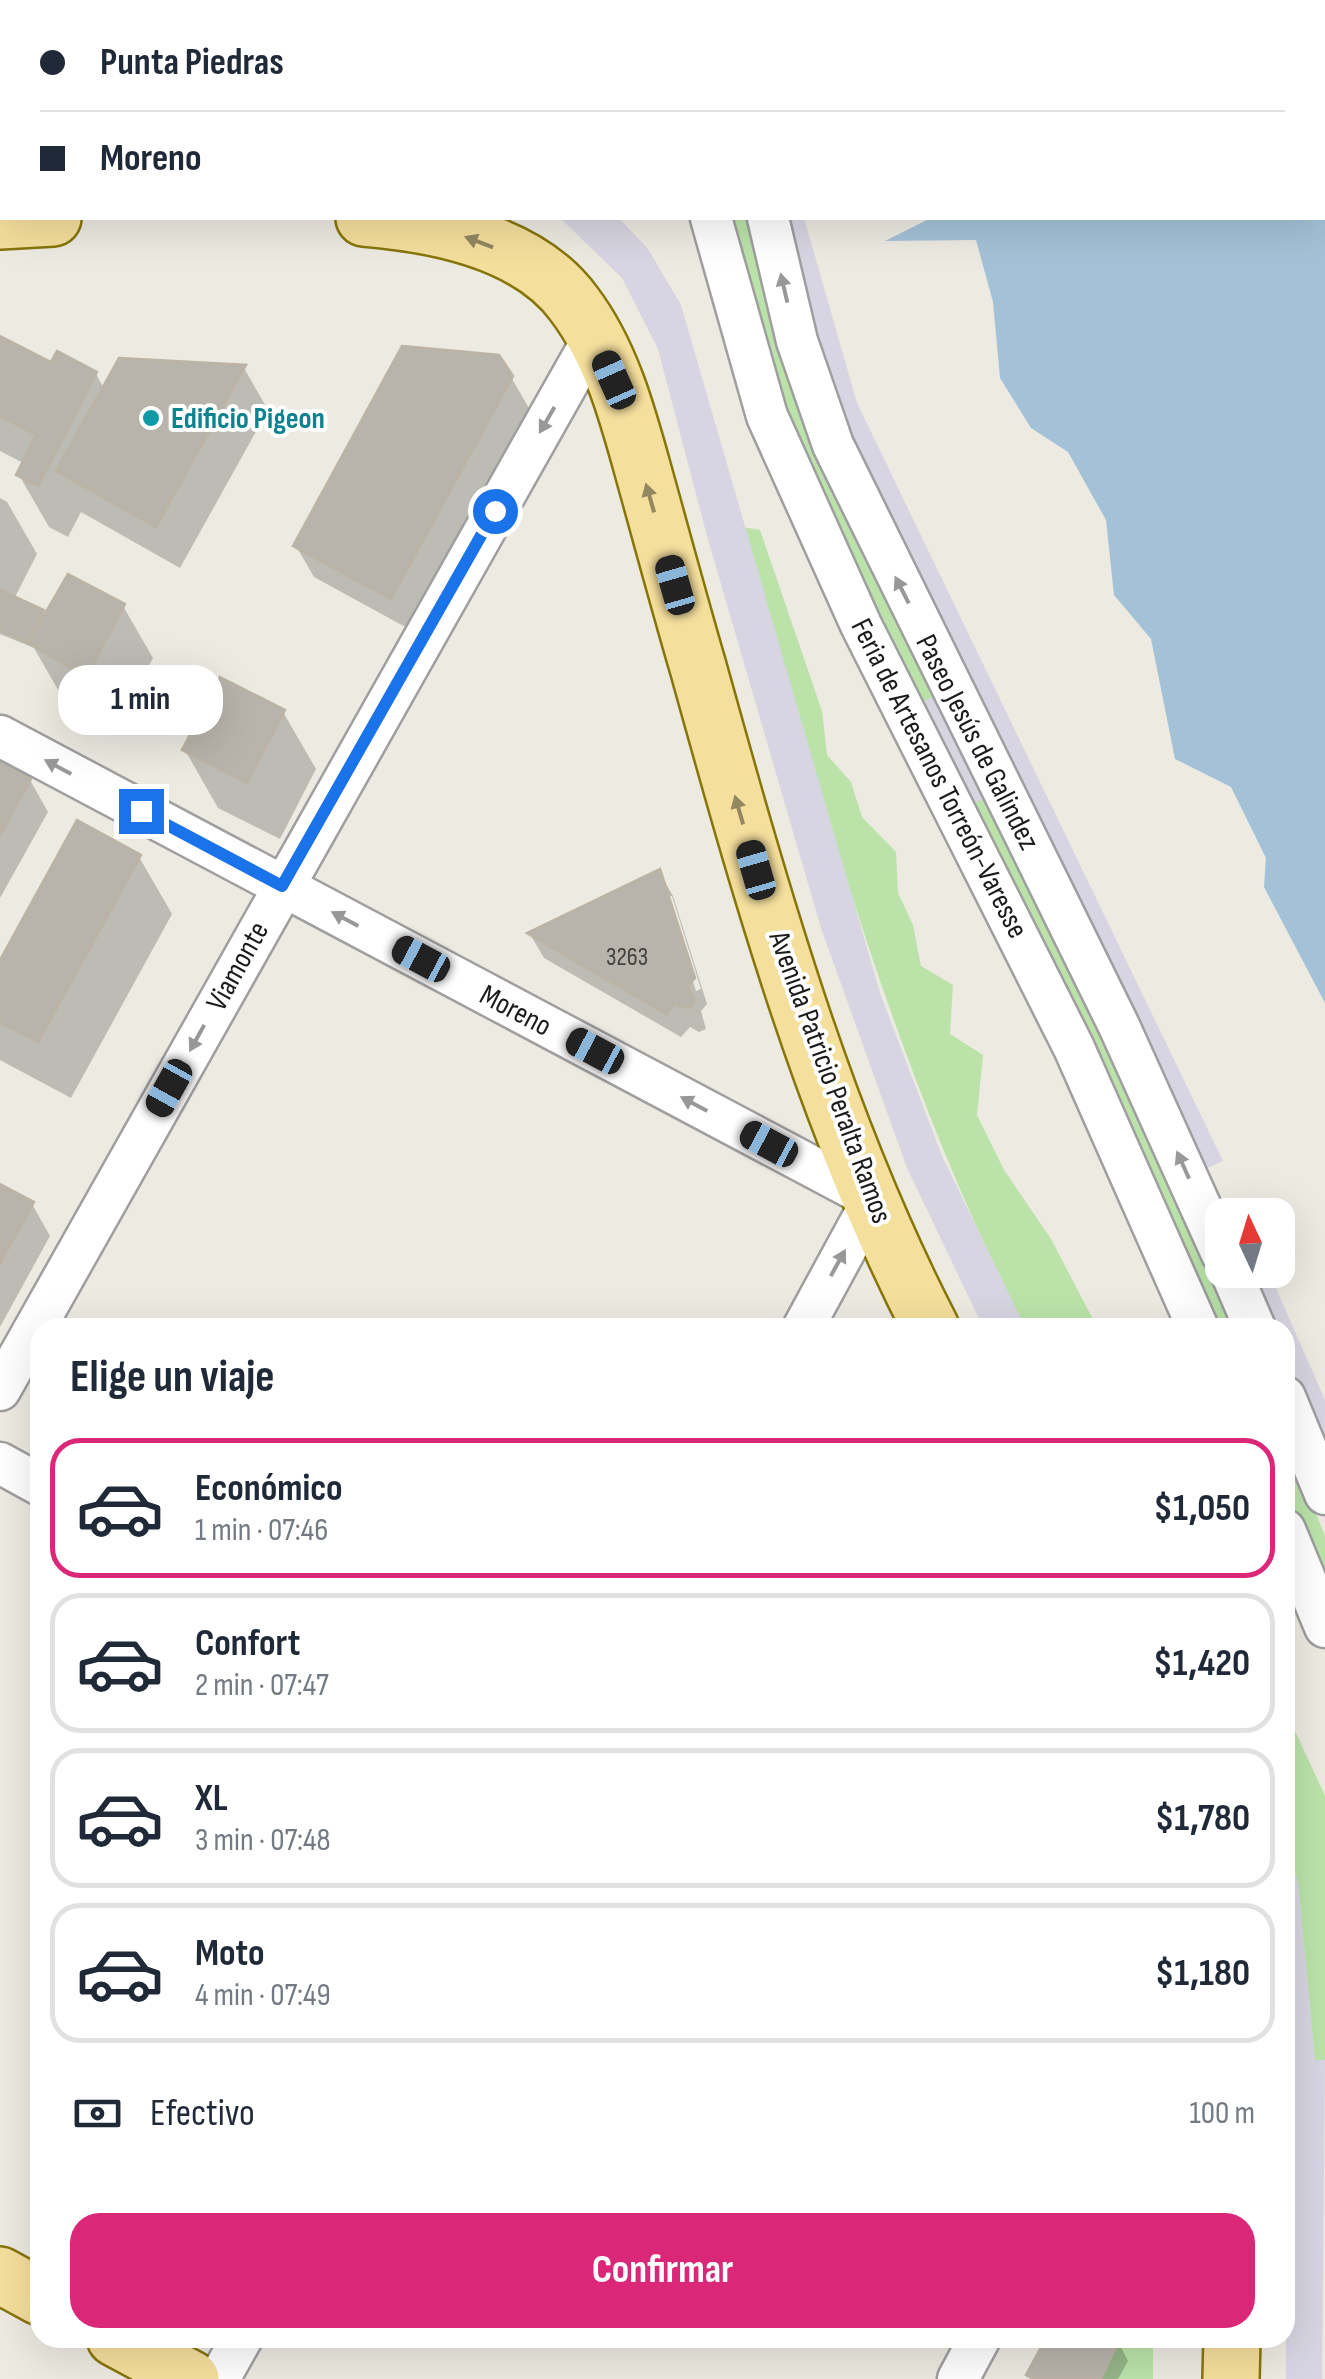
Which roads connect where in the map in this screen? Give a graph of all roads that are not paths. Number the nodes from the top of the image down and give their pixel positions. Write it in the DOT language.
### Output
graph roads {
  1 [pos="375,220"];
  2 [pos="712,220"];
  3 [pos="768,220"];
  4 [pos="594,335"];
  5 [pos="0,736"];
  6 [pos="282,886"];
  7 [pos="873,1199"];
  8 [pos="1205,1216"];
  9 [pos="1238,1288"];
  10 [pos="40,1318"];
  11 [pos="808,1318"];
  12 [pos="927,1318"];
  13 [pos="1194,1318"];
  14 [pos="1251,1318"];
  15 [pos="30,1336"];
  16 [pos="0,1390"];
  17 [pos="1295,1421"];
  18 [pos="0,1463"];
  19 [pos="30,1480"];
  20 [pos="1325,1494"];
  21 [pos="1295,1554"];
  22 [pos="1325,1627"];
  23 [pos="0,2275"];
  24 [pos="30,2292"];
  25 [pos="134,2348"];
  26 [pos="236,2348"];
  27 [pos="975,2348"];
  28 [pos="1232,2348"];
  29 [pos="191,2379"];
  30 [pos="219,2379"];
  31 [pos="958,2379"];
  32 [pos="1231,2379"];
  4 -- 1 [label="main road, Avenida Patricio Peralta Ramos, one-way"];
  2 -- 13 [label="street, Feria de Artesanos Torreón-Varesse"];
  8 -- 3 [label="street, Paseo Jesús de Galindez, one-way"];
  4 -- 6 [label="street, Viamonte, one-way"];
  7 -- 4 [label="main road, Avenida Patricio Peralta Ramos, one-way"];
  6 -- 5 [label="street, Moreno, one-way"];
  7 -- 6 [label="street, Moreno, one-way"];
  6 -- 10 [label="street, Viamonte, one-way"];
  11 -- 7 [label="street, one-way"];
  7 -- 12 [label="main road, Avenida Patricio Peralta Ramos"];
  9 -- 14 [label="street"];
  15 -- 16 [label="street, Viamonte, one-way"];
  17 -- 20 [label="street"];
  18 -- 19 [label="street"];
  21 -- 22 [label="street"];
  23 -- 24 [label="main road"];
  25 -- 29 [label="main road"];
  26 -- 30 [label="street"];
  27 -- 31 [label="street"];
  28 -- 32 [label="main road"];
}
